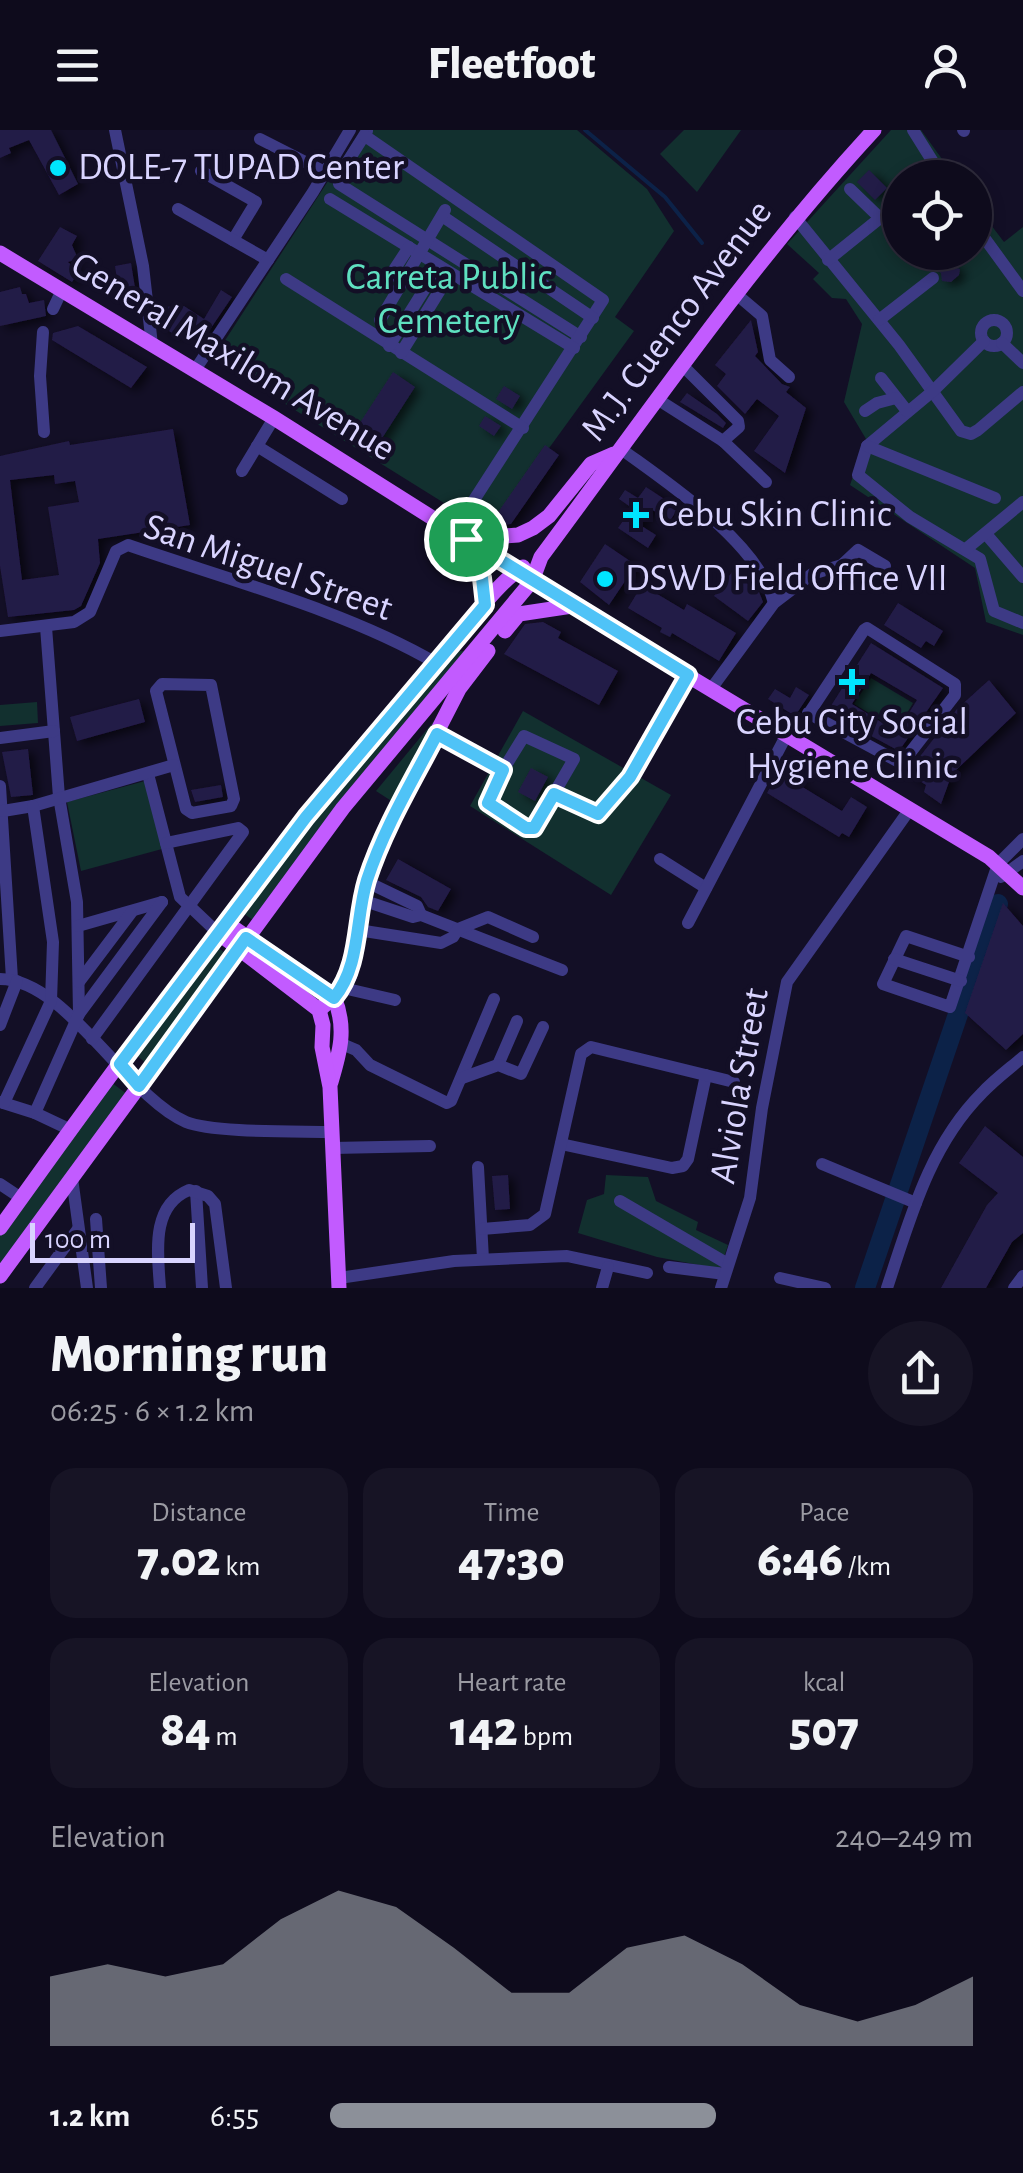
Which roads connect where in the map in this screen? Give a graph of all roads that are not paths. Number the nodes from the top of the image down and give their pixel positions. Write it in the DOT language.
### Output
graph roads {
  1 [pos="115,130"];
  2 [pos="350,130"];
  3 [pos="874,130"];
  4 [pos="913,130"];
  5 [pos="366,133"];
  6 [pos="260,138"];
  7 [pos="929,160"];
  8 [pos="202,171"];
  9 [pos="324,172"];
  10 [pos="850,189"];
  11 [pos="452,198"];
  12 [pos="330,199"];
  13 [pos="178,210"];
  14 [pos="442,216"];
  15 [pos="795,217"];
  16 [pos="880,218"];
  17 [pos="428,238"];
  18 [pos="233,240"];
  19 [pos="414,250"];
  20 [pos="0,253"];
  21 [pos="992,256"];
  22 [pos="268,260"];
  23 [pos="828,260"];
  24 [pos="445,270"];
  25 [pos="388,278"];
  26 [pos="933,278"];
  27 [pos="286,279"];
  28 [pos="62,290"];
  29 [pos="1023,291"];
  30 [pos="735,293"];
  31 [pos="54,309"];
  32 [pos="593,318"];
  33 [pos="380,320"];
  34 [pos="879,320"];
  35 [pos="42,332"];
  36 [pos="984,341"];
  37 [pos="577,342"];
  38 [pos="1002,342"];
  39 [pos="152,345"];
  40 [pos="395,349"];
  41 [pos="1023,363"];
  42 [pos="682,365"];
  43 [pos="194,370"];
  44 [pos="789,377"];
  45 [pos="880,378"];
  46 [pos="933,390"];
  47 [pos="1023,392"];
  48 [pos="896,398"];
  49 [pos="657,399"];
  50 [pos="865,411"];
  51 [pos="906,411"];
  52 [pos="274,418"];
  53 [pos="523,428"];
  54 [pos="44,432"];
  55 [pos="723,441"];
  56 [pos="257,446"];
  57 [pos="867,446"];
  58 [pos="619,450"];
  59 [pos="242,471"];
  60 [pos="766,482"];
  61 [pos="996,498"];
  62 [pos="342,499"];
  63 [pos="1023,502"];
  64 [pos="986,534"];
  65 [pos="460,535"];
  66 [pos="966,549"];
  67 [pos="540,558"];
  68 [pos="885,566"];
  69 [pos="516,570"];
  70 [pos="1023,577"];
  71 [pos="532,581"];
  72 [pos="774,603"];
  73 [pos="485,605"];
  74 [pos="572,606"];
  75 [pos="1023,623"];
  76 [pos="46,627"];
  77 [pos="0,631"];
  78 [pos="494,644"];
  79 [pos="475,652"];
  80 [pos="436,663"];
  81 [pos="688,675"];
  82 [pos="711,690"];
  83 [pos="808,713"];
  84 [pos="54,731"];
  85 [pos="437,734"];
  86 [pos="789,737"];
  87 [pos="0,738"];
  88 [pos="174,765"];
  89 [pos="503,770"];
  90 [pos="148,774"];
  91 [pos="0,786"];
  92 [pos="554,794"];
  93 [pos="59,797"];
  94 [pos="32,806"];
  95 [pos="910,809"];
  96 [pos="4,810"];
  97 [pos="1023,839"];
  98 [pos="166,842"];
  99 [pos="660,859"];
  100 [pos="1023,861"];
  101 [pos="1004,868"];
  102 [pos="367,882"];
  103 [pos="706,888"];
  104 [pos="1023,888"];
  105 [pos="185,900"];
  106 [pos="362,900"];
  107 [pos="162,902"];
  108 [pos="130,913"];
  109 [pos="420,915"];
  110 [pos="5,916"];
  111 [pos="688,923"];
  112 [pos="78,926"];
  113 [pos="221,927"];
  114 [pos="458,929"];
  115 [pos="358,930"];
  116 [pos="533,937"];
  117 [pos="242,944"];
  118 [pos="969,957"];
  119 [pos="894,959"];
  120 [pos="562,970"];
  121 [pos="10,980"];
  122 [pos="961,981"];
  123 [pos="79,982"];
  124 [pos="338,992"];
  125 [pos="494,999"];
  126 [pos="396,1000"];
  127 [pos="51,1001"];
  128 [pos="319,1010"];
  129 [pos="77,1018"];
  130 [pos="517,1021"];
  131 [pos="0,1025"];
  132 [pos="543,1026"];
  133 [pos="92,1039"];
  134 [pos="342,1044"];
  135 [pos="1023,1057"];
  136 [pos="120,1064"];
  137 [pos="498,1065"];
  138 [pos="706,1076"];
  139 [pos="462,1078"];
  140 [pos="734,1082"];
  141 [pos="139,1086"];
  142 [pos="330,1087"];
  143 [pos="2,1102"];
  144 [pos="35,1113"];
  145 [pos="72,1130"];
  146 [pos="332,1140"];
  147 [pos="561,1144"];
  148 [pos="430,1146"];
  149 [pos="822,1164"];
  150 [pos="478,1167"];
  151 [pos="72,1178"];
  152 [pos="0,1184"];
  153 [pos="196,1192"];
  154 [pos="21,1198"];
  155 [pos="911,1200"];
  156 [pos="620,1201"];
  157 [pos="96,1219"];
  158 [pos="0,1228"];
  159 [pos="78,1229"];
  160 [pos="482,1229"];
  161 [pos="482,1259"];
  162 [pos="608,1267"];
  163 [pos="669,1267"];
  164 [pos="647,1273"];
  165 [pos="725,1275"];
  166 [pos="0,1276"];
  167 [pos="1023,1276"];
  168 [pos="780,1278"];
  169 [pos="339,1283"];
  170 [pos="35,1288"];
  171 [pos="87,1288"];
  172 [pos="102,1288"];
  173 [pos="160,1288"];
  174 [pos="202,1288"];
  175 [pos="226,1288"];
  176 [pos="602,1288"];
  177 [pos="824,1288"];
  178 [pos="888,1288"];
  179 [pos="1014,1288"];
  1 -- 39 [label="street"];
  2 -- 9 [label="street"];
  3 -- 15 [label="main road, M.J. Cuenco Avenue"];
  4 -- 7 [label="street"];
  5 -- 11 [label="street"];
  5 -- 17 [label="street"];
  6 -- 9 [label="street"];
  8 -- 18 [label="street"];
  9 -- 22 [label="street"];
  10 -- 16 [label="street"];
  11 -- 14 [label="street"];
  11 -- 32 [label="street"];
  12 -- 19 [label="street"];
  13 -- 18 [label="street"];
  14 -- 17 [label="street"];
  14 -- 32 [label="street"];
  15 -- 23 [label="street"];
  15 -- 30 [label="main road, M.J. Cuenco Avenue"];
  16 -- 23 [label="street"];
  17 -- 19 [label="street"];
  17 -- 37 [label="street"];
  18 -- 22 [label="street"];
  19 -- 24 [label="street"];
  19 -- 25 [label="street"];
  19 -- 33 [label="street"];
  20 -- 28 [label="main road, General Maxilom Avenue"];
  21 -- 29 [label="street"];
  22 -- 43 [label="street"];
  23 -- 34 [label="street"];
  24 -- 37 [label="street"];
  24 -- 40 [label="street"];
  26 -- 34 [label="street"];
  27 -- 40 [label="street"];
  28 -- 31 [label="street"];
  28 -- 39 [label="main road, General Maxilom Avenue"];
  30 -- 42 [label="main road, M.J. Cuenco Avenue"];
  30 -- 44 [label="street"];
  32 -- 37 [label="street"];
  34 -- 46 [label="street"];
  35 -- 54 [label="street"];
  36 -- 38 [label="street"];
  36 -- 38 [label="street"];
  36 -- 46 [label="street"];
  37 -- 53 [label="street"];
  38 -- 41 [label="street"];
  39 -- 43 [label="main road, General Maxilom Avenue"];
  40 -- 53 [label="street"];
  42 -- 49 [label="main road, M.J. Cuenco Avenue"];
  42 -- 55 [label="street"];
  43 -- 52 [label="main road, General Maxilom Avenue"];
  45 -- 48 [label="street"];
  46 -- 47 [label="street"];
  46 -- 51 [label="street"];
  48 -- 50 [label="street"];
  48 -- 51 [label="street"];
  49 -- 55 [label="street"];
  49 -- 58 [label="main road, M.J. Cuenco Avenue"];
  51 -- 57 [label="street"];
  52 -- 56 [label="street"];
  52 -- 65 [label="main road, General Maxilom Avenue"];
  53 -- 65 [label="street"];
  55 -- 60 [label="street"];
  56 -- 59 [label="street"];
  56 -- 62 [label="street"];
  57 -- 61 [label="street"];
  57 -- 66 [label="street"];
  58 -- 65 [label="main road"];
  58 -- 67 [label="main road, M.J. Cuenco Avenue"];
  58 -- 72 [label="street"];
  63 -- 64 [label="street"];
  64 -- 66 [label="street"];
  64 -- 70 [label="street"];
  65 -- 69 [label="main road, General Maxilom Avenue"];
  65 -- 73 [label="main road"];
  66 -- 75 [label="street"];
  67 -- 69 [label="main road, M.J. Cuenco Avenue"];
  67 -- 71 [label="main road, M.J. Cuenco Avenue"];
  68 -- 72 [label="street"];
  69 -- 71 [label="main road, General Maxilom Avenue"];
  69 -- 73 [label="main road"];
  71 -- 74 [label="main road, General Maxilom Avenue"];
  71 -- 79 [label="main road, M.J. Cuenco Avenue"];
  72 -- 82 [label="street"];
  73 -- 80 [label="main road"];
  74 -- 78 [label="main road"];
  74 -- 81 [label="main road, General Maxilom Avenue"];
  76 -- 77 [label="street, San Miguel Street"];
  76 -- 80 [label="street, San Miguel Street"];
  76 -- 84 [label="street"];
  78 -- 79 [label="main road"];
  78 -- 85 [label="main road"];
  79 -- 117 [label="main road, M.J. Cuenco Avenue"];
  80 -- 113 [label="main road"];
  81 -- 82 [label="main road, General Maxilom Avenue"];
  81 -- 92 [label="street"];
  82 -- 86 [label="main road, General Maxilom Avenue"];
  83 -- 83 [label="street"];
  83 -- 86 [label="street"];
  84 -- 87 [label="street"];
  84 -- 93 [label="street"];
  85 -- 89 [label="street"];
  85 -- 102 [label="main road"];
  86 -- 95 [label="main road, General Maxilom Avenue"];
  86 -- 103 [label="street"];
  88 -- 88 [label="street"];
  88 -- 90 [label="street"];
  89 -- 92 [label="street"];
  89 -- 92 [label="street"];
  90 -- 93 [label="street"];
  90 -- 98 [label="street"];
  91 -- 96 [label="street"];
  93 -- 94 [label="street"];
  93 -- 112 [label="street"];
  94 -- 96 [label="street"];
  94 -- 127 [label="street"];
  95 -- 101 [label="main road, General Maxilom Avenue"];
  95 -- 165 [label="street, Alviola Street"];
  96 -- 110 [label="street"];
  97 -- 101 [label="street"];
  98 -- 105 [label="street"];
  98 -- 105 [label="street"];
  99 -- 103 [label="street"];
  100 -- 101 [label="street"];
  101 -- 104 [label="main road, General Maxilom Avenue"];
  101 -- 118 [label="street"];
  102 -- 106 [label="main road"];
  102 -- 109 [label="street"];
  103 -- 111 [label="street"];
  105 -- 107 [label="street"];
  105 -- 113 [label="street"];
  105 -- 133 [label="street"];
  106 -- 109 [label="street"];
  106 -- 115 [label="main road"];
  107 -- 108 [label="street"];
  107 -- 129 [label="street"];
  108 -- 112 [label="street"];
  108 -- 123 [label="street"];
  109 -- 114 [label="street"];
  110 -- 121 [label="street"];
  112 -- 123 [label="street"];
  113 -- 117 [label="main road"];
  113 -- 136 [label="main road"];
  114 -- 115 [label="street"];
  114 -- 116 [label="street"];
  114 -- 120 [label="street"];
  115 -- 124 [label="main road"];
  117 -- 124 [label="main road"];
  117 -- 128 [label="main road"];
  117 -- 141 [label="main road, M.J. Cuenco Avenue"];
  118 -- 119 [label="street"];
  118 -- 122 [label="street"];
  119 -- 122 [label="street"];
  119 -- 122 [label="street"];
  121 -- 127 [label="street"];
  121 -- 131 [label="street"];
  123 -- 129 [label="street"];
  124 -- 126 [label="street"];
  124 -- 128 [label="main road"];
  124 -- 134 [label="main road"];
  125 -- 139 [label="street"];
  127 -- 129 [label="street"];
  127 -- 143 [label="street"];
  128 -- 142 [label="main road"];
  129 -- 133 [label="street"];
  129 -- 144 [label="street"];
  130 -- 137 [label="street"];
  132 -- 137 [label="street"];
  133 -- 136 [label="street"];
  134 -- 139 [label="street"];
  134 -- 142 [label="main road"];
  135 -- 155 [label="street"];
  136 -- 141 [label="street"];
  136 -- 145 [label="main road"];
  137 -- 139 [label="street"];
  138 -- 140 [label="street"];
  138 -- 147 [label="street"];
  138 -- 147 [label="street"];
  141 -- 146 [label="street"];
  141 -- 151 [label="main road, M.J. Cuenco Avenue"];
  142 -- 146 [label="main road"];
  143 -- 144 [label="street"];
  144 -- 145 [label="street"];
  145 -- 154 [label="main road"];
  146 -- 148 [label="street"];
  146 -- 169 [label="main road"];
  147 -- 160 [label="street"];
  149 -- 155 [label="street"];
  150 -- 160 [label="street"];
  151 -- 159 [label="street"];
  151 -- 166 [label="main road, M.J. Cuenco Avenue"];
  152 -- 154 [label="street"];
  153 -- 173 [label="street"];
  153 -- 174 [label="street"];
  153 -- 175 [label="street"];
  154 -- 158 [label="main road"];
  155 -- 178 [label="street"];
  156 -- 165 [label="street"];
  157 -- 172 [label="street"];
  159 -- 170 [label="street"];
  159 -- 171 [label="street"];
  160 -- 161 [label="street"];
  161 -- 162 [label="street"];
  161 -- 169 [label="street"];
  162 -- 164 [label="street"];
  162 -- 176 [label="street"];
  163 -- 165 [label="street"];
  167 -- 179 [label="street"];
  168 -- 177 [label="street"];
}
